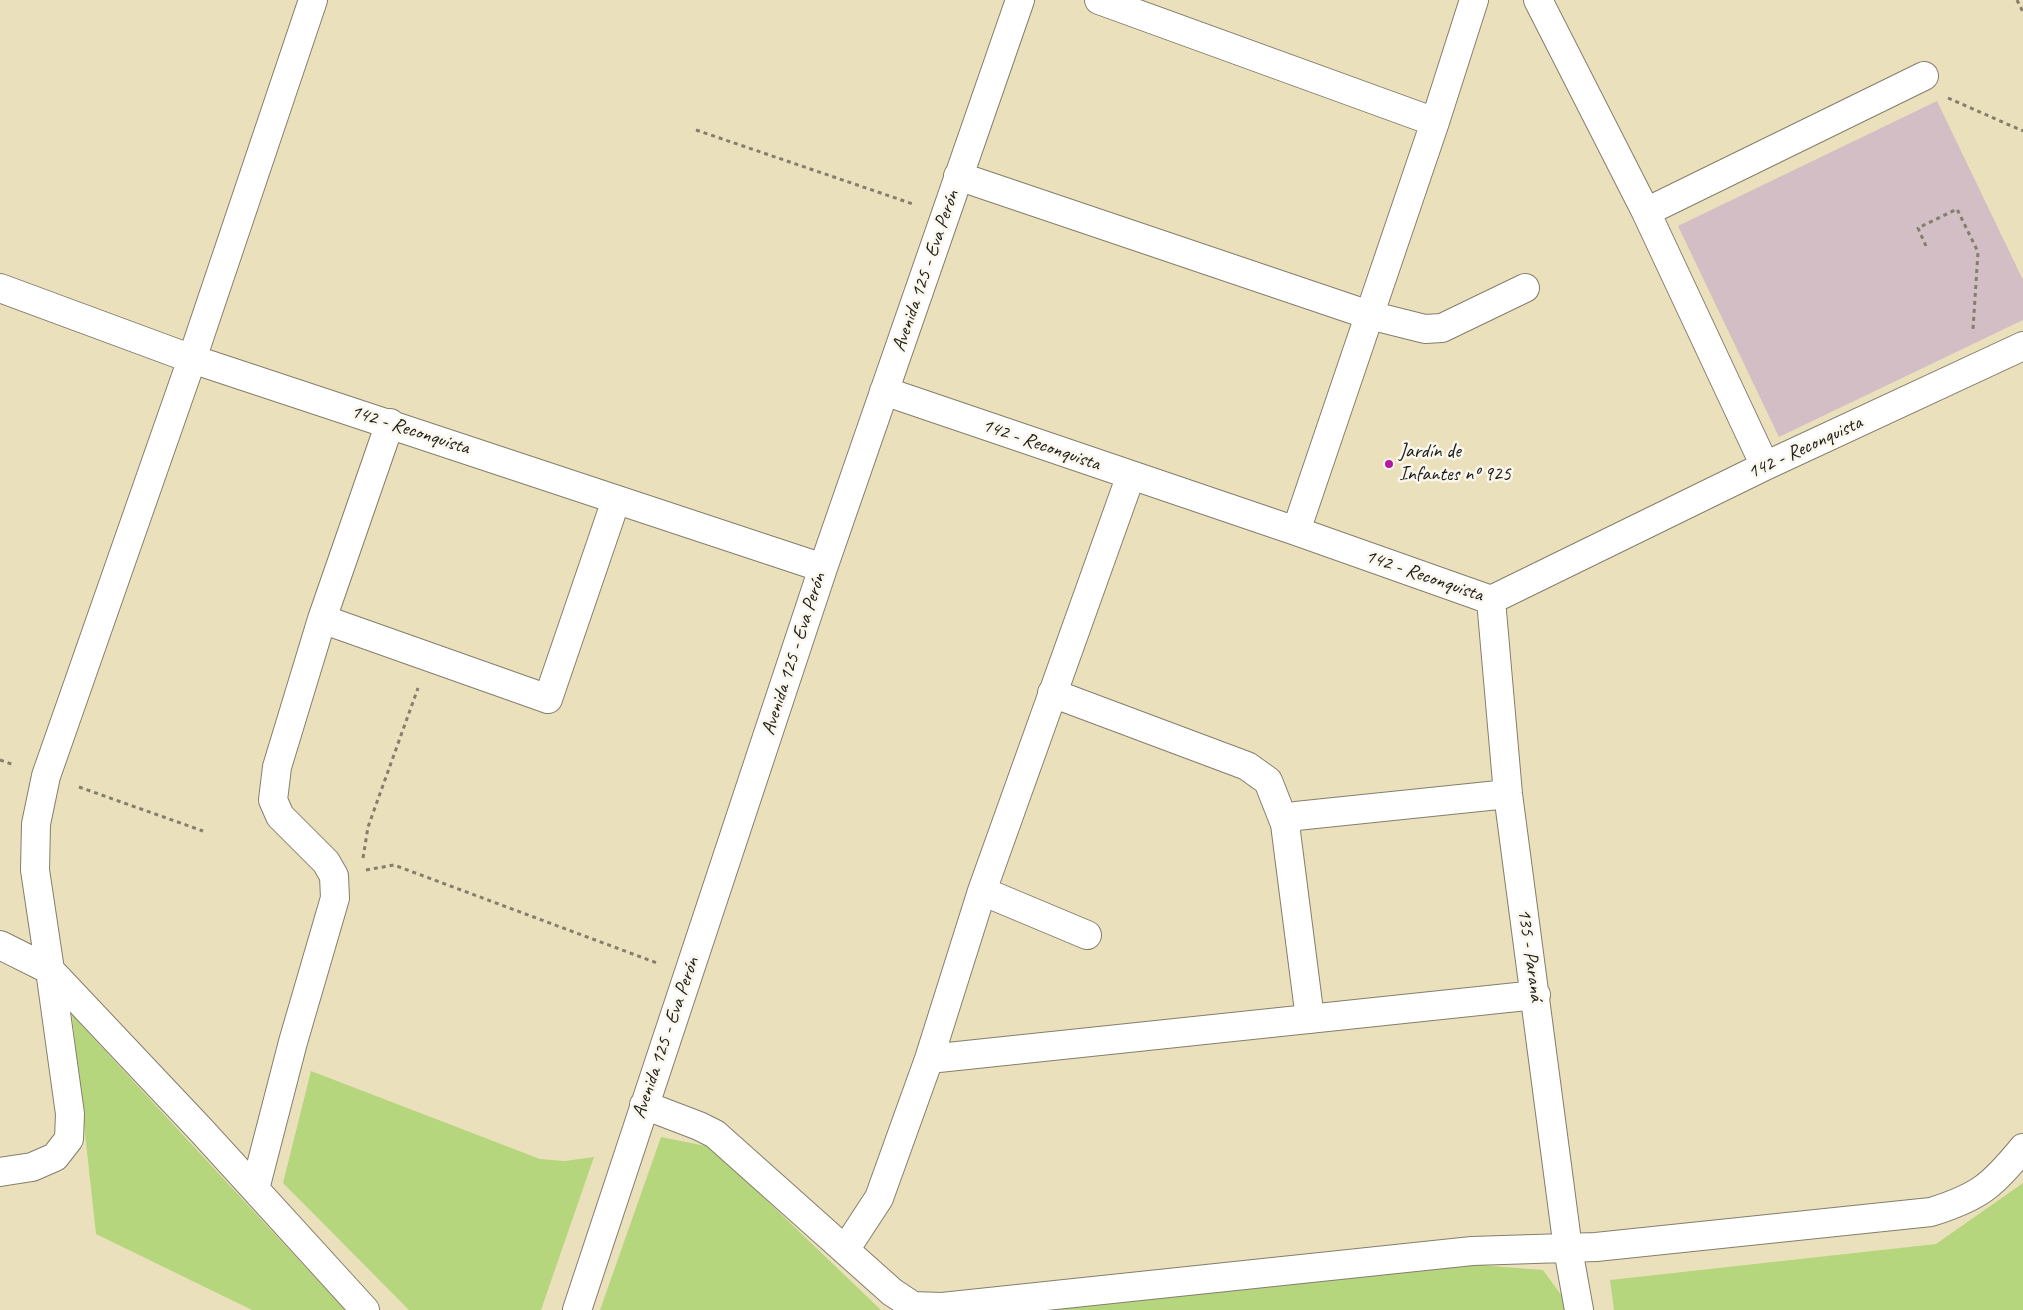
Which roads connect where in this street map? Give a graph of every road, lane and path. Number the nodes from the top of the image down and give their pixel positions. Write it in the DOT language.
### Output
graph roads {
  1 [pos="313,0"];
  2 [pos="1020,0"];
  3 [pos="1099,0"];
  4 [pos="1474,0"];
  5 [pos="1538,0"];
  6 [pos="2017,0"];
  7 [pos="2023,12"];
  8 [pos="1919,79"];
  9 [pos="1435,122"];
  10 [pos="696,130"];
  11 [pos="2023,131"];
  12 [pos="958,176"];
  13 [pos="1646,212"];
  14 [pos="945,215"];
  15 [pos="1926,246"];
  16 [pos="1525,288"];
  17 [pos="3,297"];
  18 [pos="1369,315"];
  19 [pos="2023,346"];
  20 [pos="192,359"];
  21 [pos="1984,364"];
  22 [pos="884,391"];
  23 [pos="390,423"];
  24 [pos="1765,466"];
  25 [pos="1131,475"];
  26 [pos="616,500"];
  27 [pos="1296,531"];
  28 [pos="823,568"];
  29 [pos="1491,600"];
  30 [pos="322,619"];
  31 [pos="428,658"];
  32 [pos="1052,693"];
  33 [pos="0,760"];
  34 [pos="46,776"];
  35 [pos="1508,794"];
  36 [pos="1285,824"];
  37 [pos="204,831"];
  38 [pos="361,871"];
  39 [pos="334,876"];
  40 [pos="982,890"];
  41 [pos="1087,935"];
  42 [pos="0,945"];
  43 [pos="50,970"];
  44 [pos="688,974"];
  45 [pos="1536,995"];
  46 [pos="1310,1019"];
  47 [pos="929,1059"];
  48 [pos="644,1105"];
  49 [pos="2023,1148"];
  50 [pos="0,1172"];
  51 [pos="255,1190"];
  52 [pos="1568,1249"];
  53 [pos="845,1250"];
  54 [pos="365,1310"];
  55 [pos="577,1310"];
  56 [pos="1579,1310"];
  1 -- 20 [label="street"];
  2 -- 12 [label="street, Avenida 125 - Eva Perón"];
  3 -- 9 [label="street"];
  4 -- 9 [label="street"];
  5 -- 13 [label="street"];
  6 -- 7 [label="path"];
  8 -- 11 [label="path"];
  8 -- 13 [label="street"];
  9 -- 18 [label="street"];
  10 -- 14 [label="path"];
  12 -- 14 [label="street, Avenida 125 - Eva Perón"];
  12 -- 18 [label="street"];
  13 -- 24 [label="street"];
  14 -- 22 [label="street, Avenida 125 - Eva Perón"];
  15 -- 21 [label="path"];
  16 -- 18 [label="street"];
  17 -- 20 [label="street, 142 - Reconquista"];
  18 -- 27 [label="street"];
  19 -- 21 [label="street, 142 - Reconquista"];
  20 -- 23 [label="street, 142 - Reconquista"];
  20 -- 34 [label="street"];
  21 -- 24 [label="street, 142 - Reconquista"];
  22 -- 25 [label="street, 142 - Reconquista"];
  22 -- 28 [label="street, Avenida 125 - Eva Perón"];
  23 -- 26 [label="street, 142 - Reconquista"];
  23 -- 30 [label="street"];
  24 -- 29 [label="street, 142 - Reconquista"];
  25 -- 27 [label="street, 142 - Reconquista"];
  25 -- 32 [label="street"];
  26 -- 28 [label="street, 142 - Reconquista"];
  26 -- 31 [label="street"];
  27 -- 29 [label="street, 142 - Reconquista"];
  28 -- 44 [label="street, Avenida 125 - Eva Perón"];
  29 -- 35 [label="street, 135 - Paraná"];
  30 -- 31 [label="street"];
  30 -- 39 [label="street"];
  31 -- 38 [label="path"];
  32 -- 36 [label="street"];
  32 -- 40 [label="street"];
  33 -- 34 [label="path"];
  34 -- 37 [label="path"];
  34 -- 43 [label="street"];
  35 -- 36 [label="street"];
  35 -- 45 [label="street, 135 - Paraná"];
  36 -- 46 [label="street"];
  38 -- 39 [label="path"];
  38 -- 44 [label="path"];
  39 -- 51 [label="street"];
  40 -- 41 [label="street"];
  40 -- 47 [label="street"];
  42 -- 43 [label="street"];
  43 -- 50 [label="street"];
  43 -- 51 [label="street"];
  44 -- 48 [label="street, Avenida 125 - Eva Perón"];
  45 -- 46 [label="street"];
  45 -- 52 [label="street, 135 - Paraná"];
  46 -- 47 [label="street"];
  47 -- 53 [label="street"];
  48 -- 53 [label="street"];
  48 -- 55 [label="street, Avenida 125 - Eva Perón"];
  49 -- 52 [label="street"];
  51 -- 54 [label="street"];
  52 -- 53 [label="street"];
  52 -- 56 [label="street, 135 - Paraná"];
}
